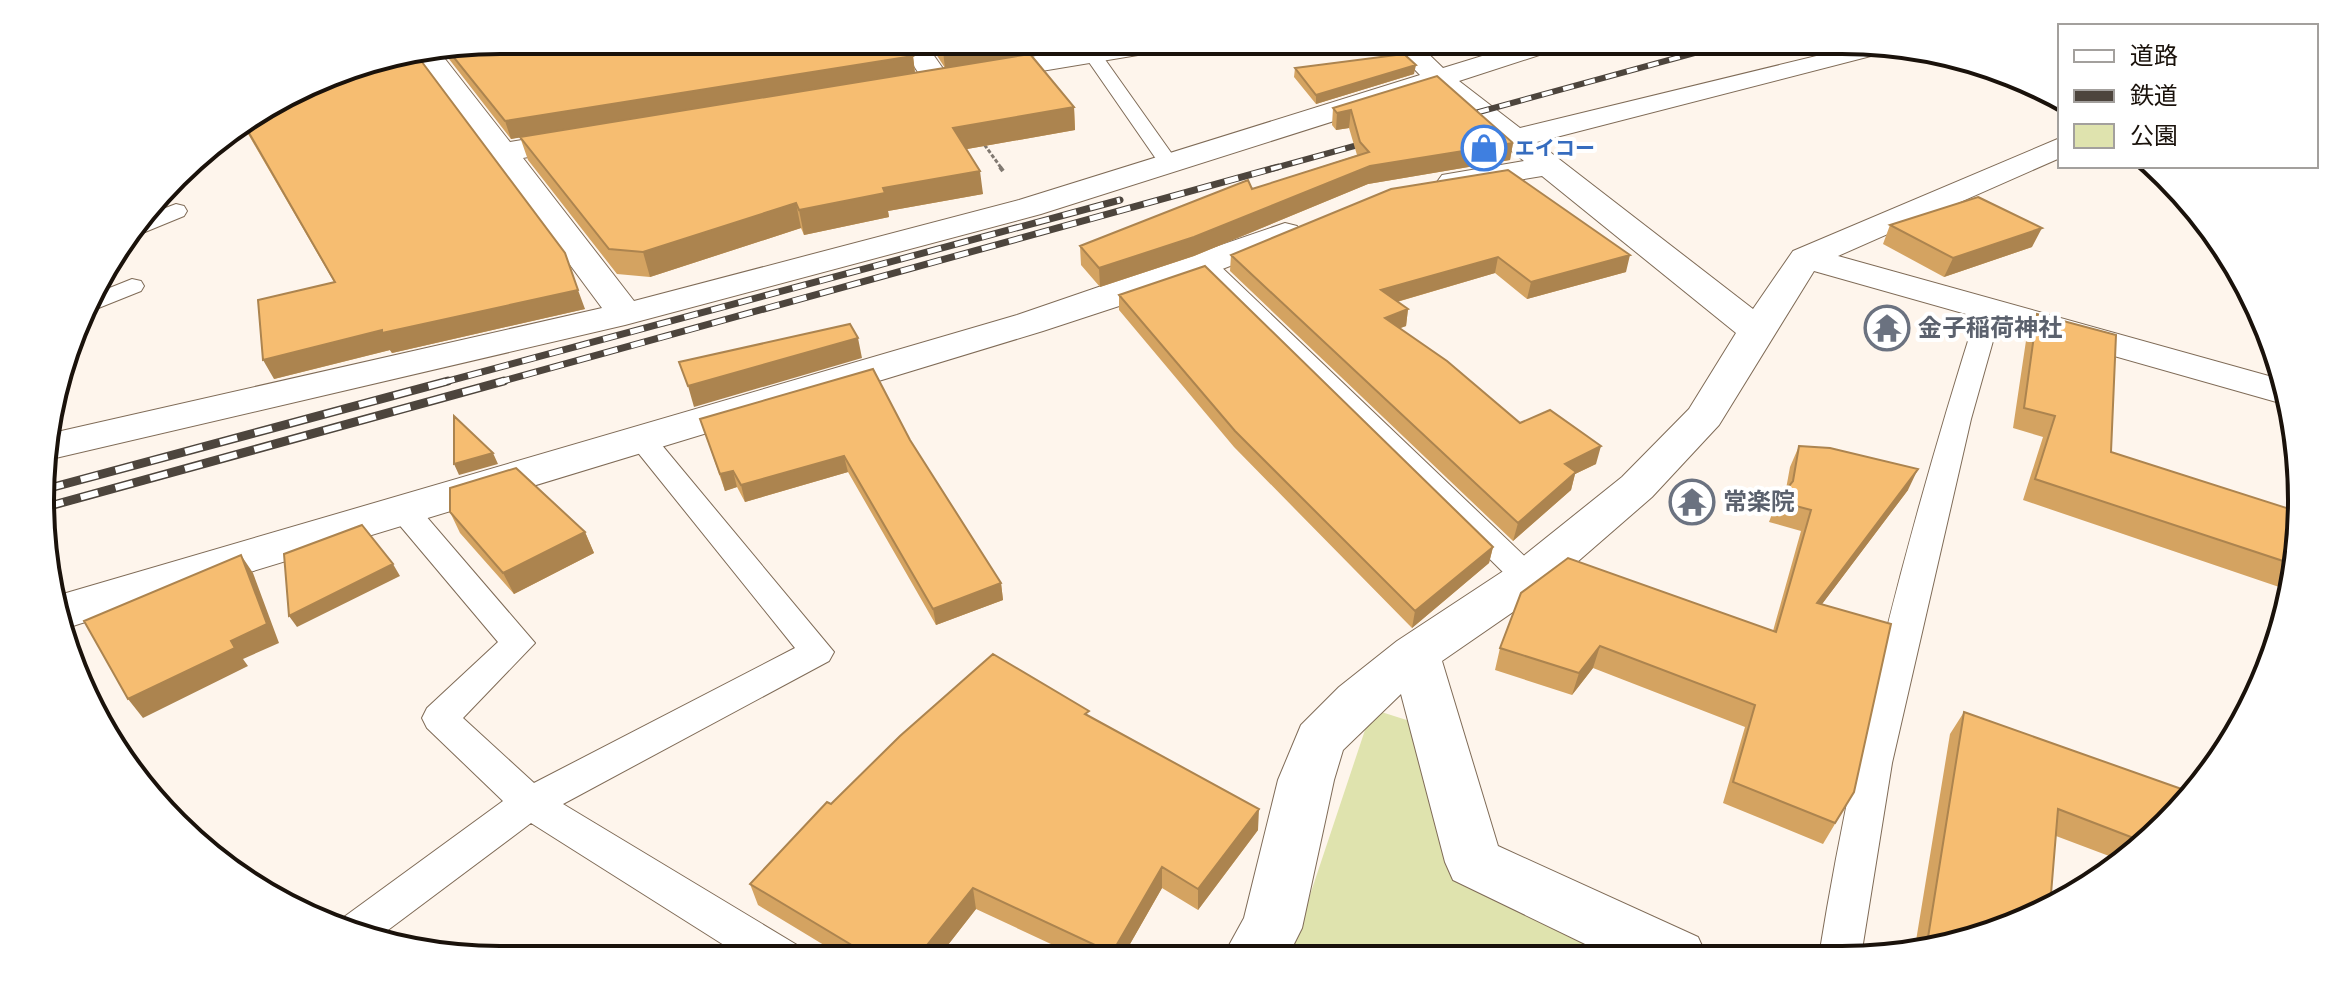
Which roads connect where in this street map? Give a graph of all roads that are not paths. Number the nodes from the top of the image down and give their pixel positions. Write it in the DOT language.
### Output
graph roads {
  1 [pos="919,54"];
  2 [pos="1066,54"];
  3 [pos="1083,54"];
  4 [pos="1413,54"];
  5 [pos="1514,54"];
  6 [pos="1856,54"];
  7 [pos="432,60"];
  8 [pos="1437,77"];
  9 [pos="937,80"];
  10 [pos="907,85"];
  11 [pos="611,134"];
  12 [pos="1516,138"];
  13 [pos="2058,148"];
  14 [pos="501,153"];
  15 [pos="1170,165"];
  16 [pos="1546,166"];
  17 [pos="1425,186"];
  18 [pos="176,211"];
  19 [pos="152,221"];
  20 [pos="1308,224"];
  21 [pos="1805,258"];
  22 [pos="1207,266"];
  23 [pos="132,286"];
  24 [pos="102,300"];
  25 [pos="1990,309"];
  26 [pos="625,314"];
  27 [pos="1756,330"];
  28 [pos="2274,389"];
  29 [pos="641,438"];
  30 [pos="58,445"];
  31 [pos="402,508"];
  32 [pos="1528,578"];
  33 [pos="68,610"];
  34 [pos="1415,654"];
  35 [pos="530,803"];
  36 [pos="364,924"];
  37 [pos="761,946"];
  38 [pos="1261,946"];
  39 [pos="1653,946"];
  40 [pos="1842,946"];
  1 -- 9 [label="street"];
  2 -- 9 [label="street"];
  3 -- 15 [label="lane"];
  4 -- 8 [label="street"];
  5 -- 8 [label="street"];
  6 -- 12 [label="street"];
  7 -- 14 [label="street"];
  8 -- 12 [label="street"];
  8 -- 15 [label="street"];
  9 -- 10 [label="street"];
  11 -- 14 [label="street"];
  12 -- 16 [label="street"];
  13 -- 21 [label="street"];
  14 -- 26 [label="street"];
  15 -- 26 [label="street"];
  16 -- 17 [label="street"];
  16 -- 27 [label="street"];
  18 -- 19 [label="lane"];
  20 -- 22 [label="street"];
  21 -- 25 [label="street"];
  21 -- 27 [label="street"];
  22 -- 29 [label="street"];
  22 -- 32 [label="lane"];
  23 -- 24 [label="lane"];
  25 -- 28 [label="street"];
  25 -- 40 [label="lane"];
  26 -- 30 [label="street"];
  27 -- 32 [label="street"];
  29 -- 31 [label="street"];
  29 -- 35 [label="lane"];
  31 -- 33 [label="street"];
  31 -- 35 [label="lane"];
  32 -- 34 [label="street"];
  34 -- 38 [label="street"];
  34 -- 39 [label="street"];
  35 -- 36 [label="lane"];
  35 -- 37 [label="lane"];
}
